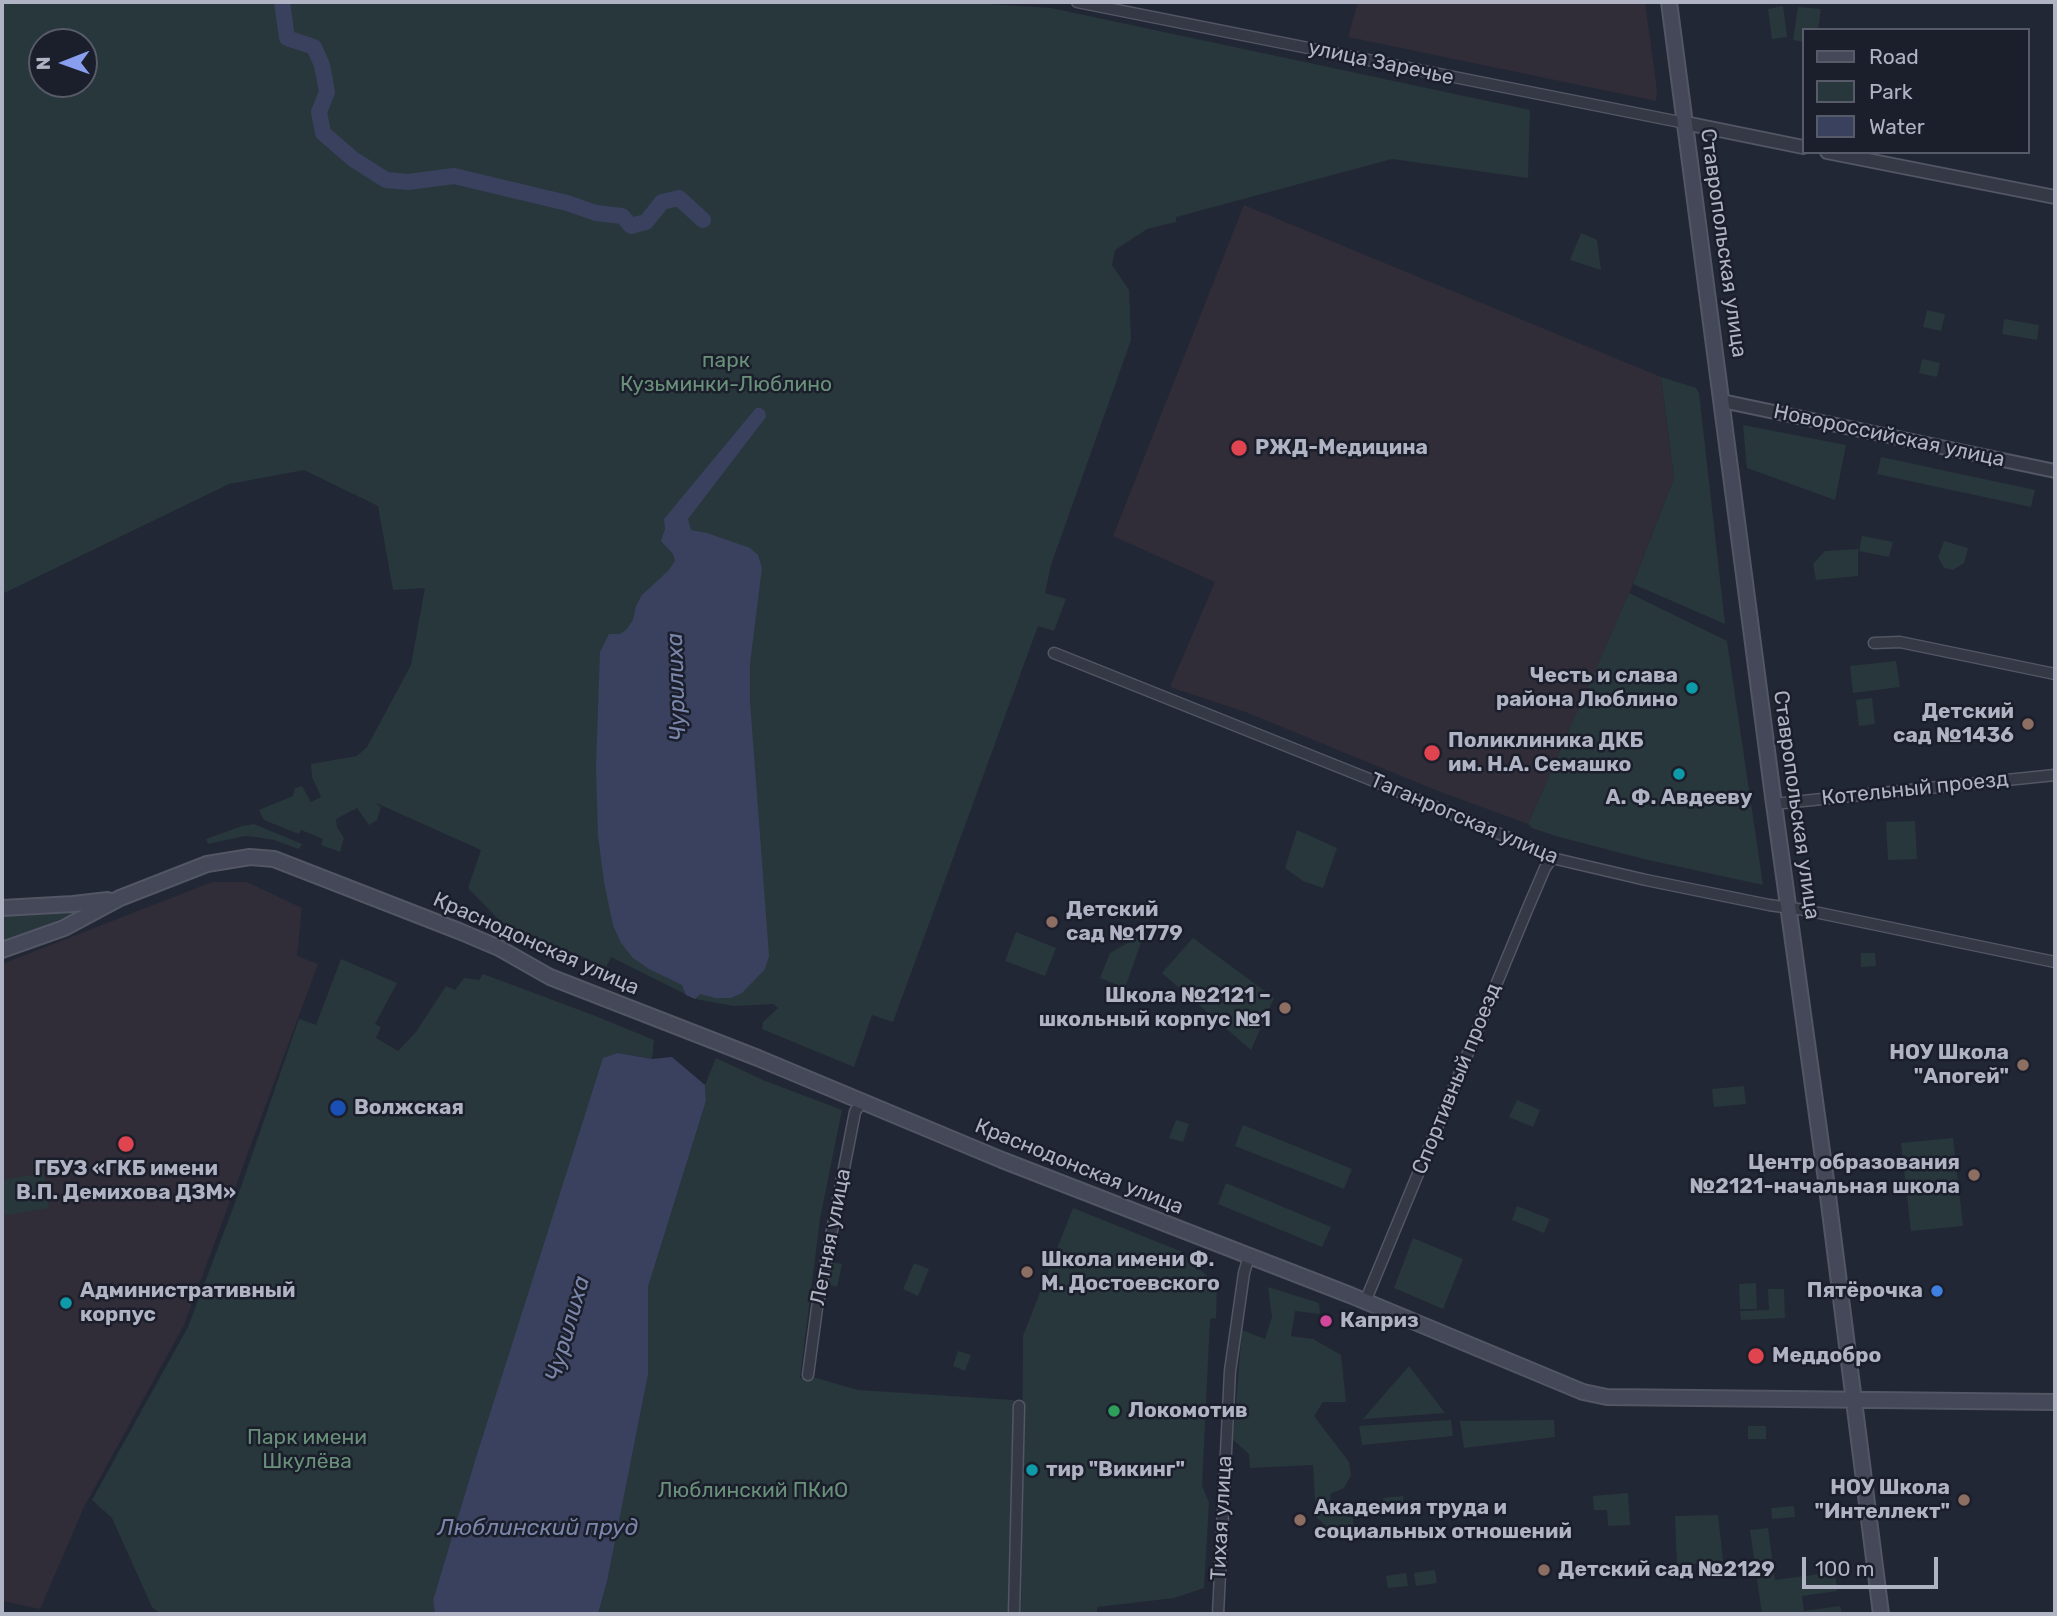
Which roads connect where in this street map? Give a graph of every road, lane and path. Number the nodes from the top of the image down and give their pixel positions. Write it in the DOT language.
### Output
graph roads {
  1 [pos="1077,2"];
  2 [pos="1669,2"];
  3 [pos="1685,123"];
  4 [pos="1801,147"];
  5 [pos="1836,154"];
  6 [pos="2055,197"];
  7 [pos="1722,401"];
  8 [pos="2055,471"];
  9 [pos="1874,643"];
  10 [pos="1054,653"];
  11 [pos="2055,674"];
  12 [pos="2055,775"];
  13 [pos="1774,804"];
  14 [pos="1552,858"];
  15 [pos="120,898"];
  16 [pos="1789,907"];
  17 [pos="2,908"];
  18 [pos="2,950"];
  19 [pos="2055,962"];
  20 [pos="862,1101"];
  21 [pos="1249,1256"];
  22 [pos="1365,1301"];
  23 [pos="808,1375"];
  24 [pos="1852,1400"];
  25 [pos="2055,1402"];
  26 [pos="1019,1406"];
  27 [pos="1014,1614"];
  28 [pos="1217,1614"];
  29 [pos="1881,1614"];
  1 -- 3 [label="street, улица Заречье"];
  2 -- 3 [label="main road, Ставропольская улица"];
  3 -- 4 [label="street"];
  3 -- 7 [label="main road, Ставропольская улица"];
  5 -- 6 [label="street"];
  7 -- 8 [label="street, Новороссийская улица"];
  7 -- 13 [label="main road, Ставропольская улица"];
  9 -- 11 [label="street"];
  10 -- 14 [label="street, Таганрогская улица"];
  12 -- 13 [label="street, Котельный проезд"];
  13 -- 16 [label="main road, Ставропольская улица"];
  14 -- 16 [label="street, Таганрогская улица"];
  14 -- 22 [label="street, Спортивный проезд"];
  15 -- 17 [label="main road"];
  15 -- 18 [label="main road"];
  15 -- 20 [label="main road, Краснодонская улица"];
  16 -- 19 [label="street, Таганрогская улица"];
  16 -- 24 [label="main road, Ставропольская улица"];
  20 -- 21 [label="main road, Краснодонская улица"];
  20 -- 23 [label="street, Летняя улица"];
  21 -- 22 [label="main road, Краснодонская улица"];
  21 -- 28 [label="street, Тихая улица"];
  22 -- 24 [label="main road, Краснодонская улица"];
  24 -- 25 [label="main road, Краснодонская улица"];
  24 -- 29 [label="main road, Ставропольская улица"];
  26 -- 27 [label="street"];
}
